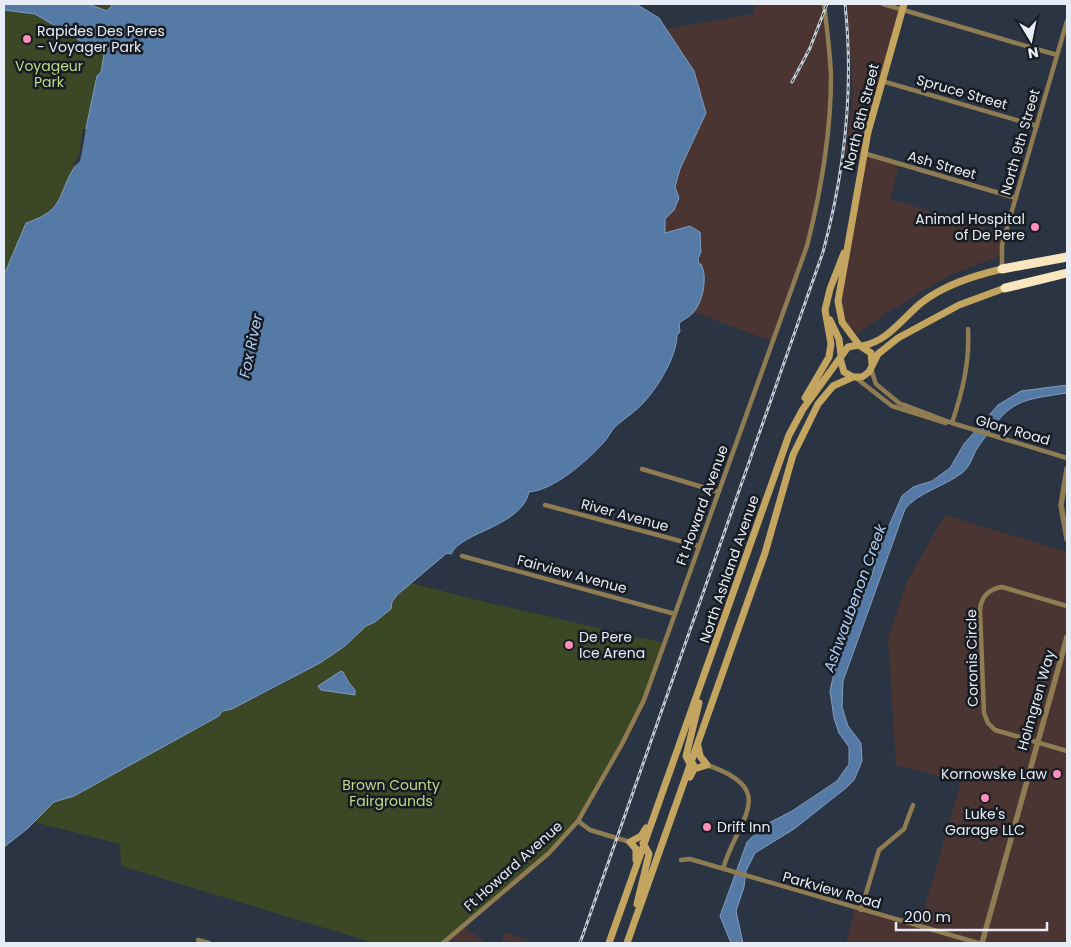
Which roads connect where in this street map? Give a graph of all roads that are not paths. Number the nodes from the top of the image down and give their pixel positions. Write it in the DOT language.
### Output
graph roads {
  1 [pos="824,4"];
  2 [pos="884,4"];
  3 [pos="903,6"];
  4 [pos="1067,21"];
  5 [pos="1058,55"];
  6 [pos="882,80"];
  7 [pos="1036,126"];
  8 [pos="863,153"];
  9 [pos="1016,198"];
  10 [pos="850,238"];
  11 [pos="1067,257"];
  12 [pos="1002,269"];
  13 [pos="1067,273"];
  14 [pos="1005,288"];
  15 [pos="826,306"];
  16 [pos="968,329"];
  17 [pos="861,345"];
  18 [pos="840,357"];
  19 [pos="872,366"];
  20 [pos="854,377"];
  21 [pos="803,409"];
  22 [pos="952,423"];
  23 [pos="1067,458"];
  24 [pos="642,468"];
  25 [pos="1067,469"];
  26 [pos="719,492"];
  27 [pos="545,505"];
  28 [pos="1067,539"];
  29 [pos="700,546"];
  30 [pos="462,556"];
  31 [pos="1067,606"];
  32 [pos="675,614"];
  33 [pos="1067,637"];
  34 [pos="702,683"];
  35 [pos="685,730"];
  36 [pos="1037,742"];
  37 [pos="698,746"];
  38 [pos="1067,751"];
  39 [pos="691,764"];
  40 [pos="704,765"];
  41 [pos="913,805"];
  42 [pos="578,821"];
  43 [pos="633,841"];
  44 [pos="644,844"];
  45 [pos="681,860"];
  46 [pos="636,868"];
  47 [pos="723,869"];
  48 [pos="642,901"];
  49 [pos="861,910"];
  50 [pos="637,914"];
  51 [pos="198,940"];
  52 [pos="209,943"];
  53 [pos="443,943"];
  54 [pos="609,943"];
  55 [pos="627,943"];
  56 [pos="978,943"];
  57 [pos="982,943"];
  1 -- 26 [label="street, Ft Howard Avenue"];
  2 -- 3 [label="street"];
  3 -- 5 [label="street"];
  3 -- 6 [label="main road, North 8th Street"];
  4 -- 5 [label="street, North 9th Street"];
  5 -- 7 [label="street, North 9th Street"];
  6 -- 7 [label="street, Spruce Street"];
  6 -- 8 [label="main road, North 8th Street"];
  7 -- 9 [label="street, North 9th Street"];
  8 -- 9 [label="street, Ash Street"];
  8 -- 10 [label="main road, North 8th Street"];
  9 -- 12 [label="street, North 9th Street"];
  10 -- 15 [label="main road, North 8th Street"];
  10 -- 17 [label="main road, North 8th Street"];
  11 -- 12 [label="highway"];
  12 -- 17 [label="main road"];
  13 -- 14 [label="highway"];
  14 -- 19 [label="main road"];
  15 -- 18 [label="main road"];
  15 -- 21 [label="main road, North Ashland Avenue"];
  16 -- 22 [label="street"];
  17 -- 18 [label="main road"];
  17 -- 19 [label="main road"];
  18 -- 20 [label="main road"];
  18 -- 21 [label="main road"];
  19 -- 20 [label="main road"];
  19 -- 22 [label="street, Glory Road"];
  20 -- 22 [label="street, Glory Road"];
  20 -- 37 [label="main road, North Ashland Avenue"];
  21 -- 34 [label="main road, North Ashland Avenue"];
  22 -- 23 [label="street, Glory Road"];
  24 -- 26 [label="street"];
  25 -- 28 [label="street"];
  26 -- 29 [label="street, Ft Howard Avenue"];
  27 -- 29 [label="street, River Avenue"];
  29 -- 32 [label="street, Ft Howard Avenue"];
  30 -- 32 [label="street, Fairview Avenue"];
  31 -- 36 [label="street, Coronis Circle"];
  32 -- 42 [label="street, Ft Howard Avenue"];
  33 -- 36 [label="street, Holmgren Way"];
  34 -- 35 [label="main road, North Ashland Avenue"];
  34 -- 39 [label="main road"];
  35 -- 43 [label="main road"];
  35 -- 44 [label="main road, North Ashland Avenue"];
  36 -- 38 [label="street, Coronis Circle"];
  36 -- 57 [label="street, Holmgren Way"];
  37 -- 39 [label="main road, North Ashland Avenue"];
  37 -- 40 [label="main road"];
  39 -- 40 [label="main road"];
  39 -- 48 [label="main road, North Ashland Avenue"];
  40 -- 47 [label="street"];
  40 -- 48 [label="main road"];
  41 -- 49 [label="street"];
  42 -- 43 [label="street"];
  42 -- 53 [label="street, Ft Howard Avenue"];
  43 -- 44 [label="main road"];
  43 -- 46 [label="main road"];
  44 -- 46 [label="main road, North Ashland Avenue"];
  44 -- 50 [label="main road"];
  45 -- 47 [label="street, Parkview Road"];
  46 -- 54 [label="main road, North Ashland Avenue"];
  47 -- 49 [label="street, Parkview Road"];
  48 -- 50 [label="main road"];
  49 -- 56 [label="street, Parkview Road"];
  50 -- 55 [label="main road"];
  51 -- 52 [label="street"];
}
